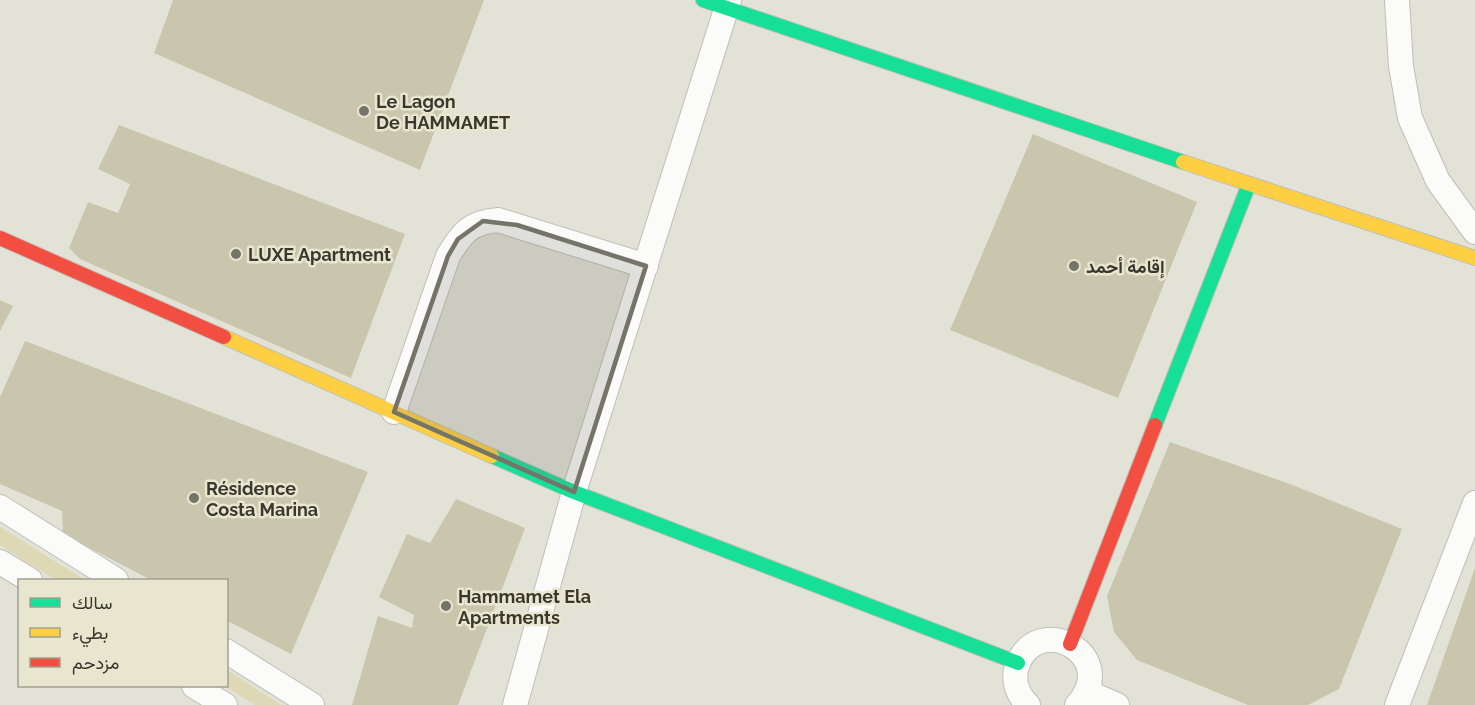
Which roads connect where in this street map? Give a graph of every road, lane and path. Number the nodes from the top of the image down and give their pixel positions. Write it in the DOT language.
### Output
graph roads {
  1 [pos="703,0"];
  2 [pos="1397,0"];
  3 [pos="728,4"];
  4 [pos="1249,184"];
  5 [pos="1475,232"];
  6 [pos="0,238"];
  7 [pos="1475,258"];
  8 [pos="646,266"];
  9 [pos="394,412"];
  10 [pos="574,492"];
  11 [pos="1475,503"];
  12 [pos="0,507"];
  13 [pos="0,562"];
  14 [pos="28,579"];
  15 [pos="114,579"];
  16 [pos="1070,644"];
  17 [pos="228,652"];
  18 [pos="1018,663"];
  19 [pos="196,687"];
  20 [pos="1082,698"];
  21 [pos="225,705"];
  22 [pos="312,705"];
  23 [pos="515,705"];
  24 [pos="1028,705"];
  25 [pos="1117,705"];
  26 [pos="1397,705"];
  1 -- 3 [label="street"];
  2 -- 5 [label="street"];
  3 -- 4 [label="street"];
  3 -- 8 [label="street"];
  4 -- 7 [label="street"];
  4 -- 16 [label="street"];
  6 -- 9 [label="street"];
  8 -- 9 [label="street"];
  8 -- 10 [label="street"];
  9 -- 10 [label="street"];
  10 -- 18 [label="street"];
  10 -- 23 [label="street"];
  11 -- 26 [label="street"];
  12 -- 15 [label="street"];
  13 -- 14 [label="street"];
  16 -- 18 [label="street"];
  16 -- 20 [label="street"];
  17 -- 22 [label="street"];
  18 -- 24 [label="street"];
  19 -- 21 [label="street"];
  20 -- 25 [label="street"];
}
